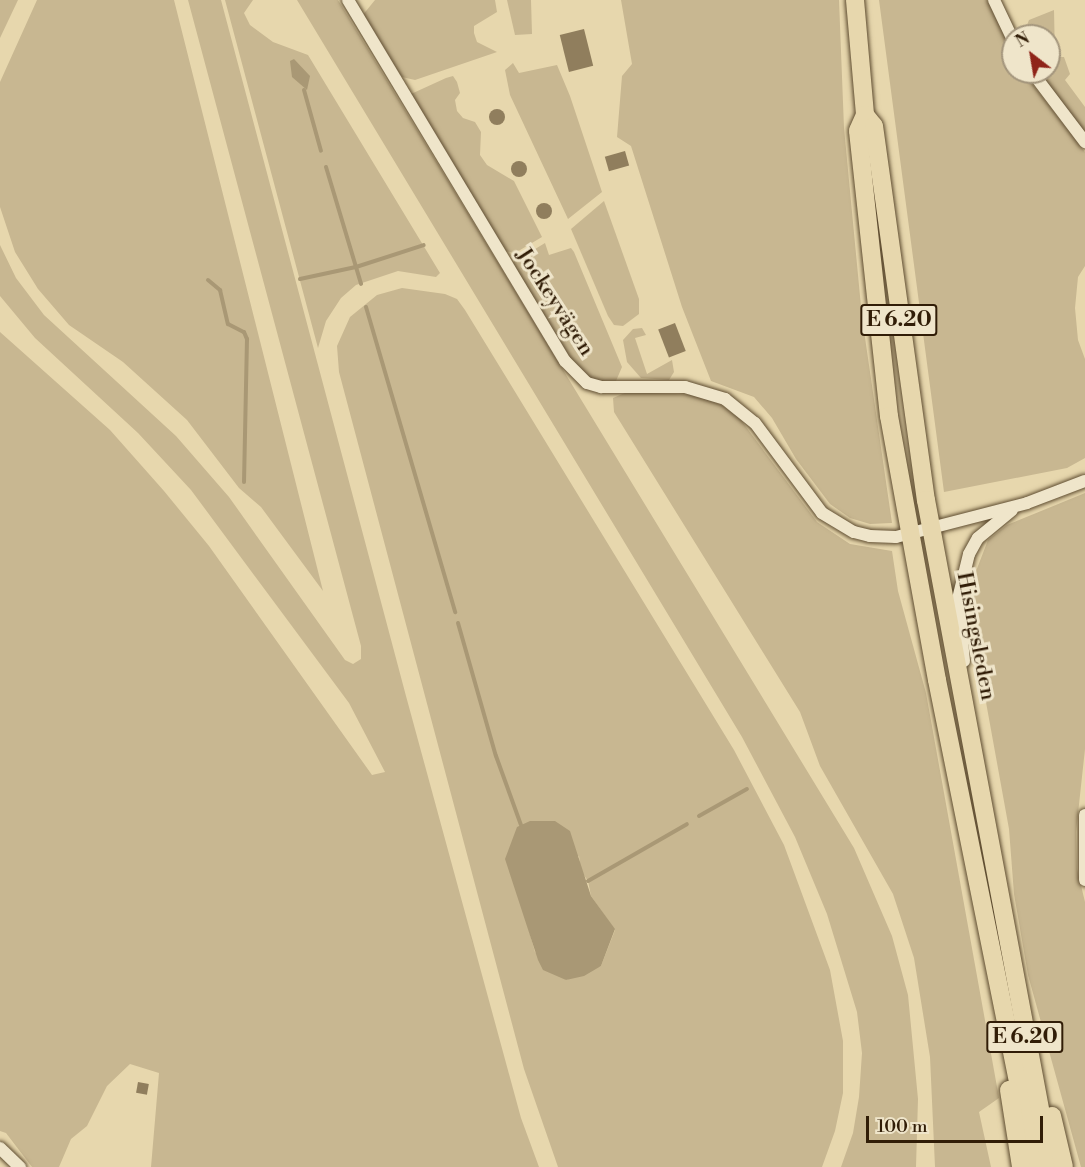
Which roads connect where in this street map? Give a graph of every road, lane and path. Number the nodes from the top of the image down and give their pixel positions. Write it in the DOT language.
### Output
graph roads {
  1 [pos="348,0"];
  2 [pos="855,0"];
  3 [pos="994,0"];
  4 [pos="1005,24"];
  5 [pos="1041,84"];
  6 [pos="865,115"];
  7 [pos="1085,142"];
  8 [pos="1085,481"];
  9 [pos="1018,506"];
  10 [pos="931,527"];
  11 [pos="911,532"];
  12 [pos="964,698"];
  13 [pos="1085,815"];
  14 [pos="1085,880"];
  15 [pos="992,909"];
  16 [pos="0,1148"];
  17 [pos="20,1167"];
  18 [pos="1021,1167"];
  19 [pos="1035,1167"];
  20 [pos="1051,1167"];
  21 [pos="1064,1167"];
  1 -- 11 [label="street, Jockeyvägen"];
  2 -- 6 [label="highway, Hisingsleden / E 6.20"];
  3 -- 4 [label="street"];
  5 -- 7 [label="street"];
  6 -- 10 [label="highway, Hisingsleden / E 6.20"];
  6 -- 11 [label="highway, Hisingsleden / E 6.20"];
  8 -- 9 [label="street"];
  9 -- 10 [label="street, Jockeyvägen"];
  9 -- 12 [label="street"];
  10 -- 11 [label="street, Jockeyvägen"];
  10 -- 12 [label="highway, Hisingsleden / E 6.20"];
  11 -- 15 [label="highway, Hisingsleden / E 6.20"];
  12 -- 15 [label="highway, Hisingsleden / E 6.20"];
  13 -- 14 [label="street"];
  15 -- 18 [label="highway"];
  15 -- 19 [label="highway, Hisingsleden / E 6.20"];
  15 -- 20 [label="highway, Hisingsleden / E 6.20"];
  15 -- 21 [label="highway"];
  16 -- 17 [label="street"];
}
